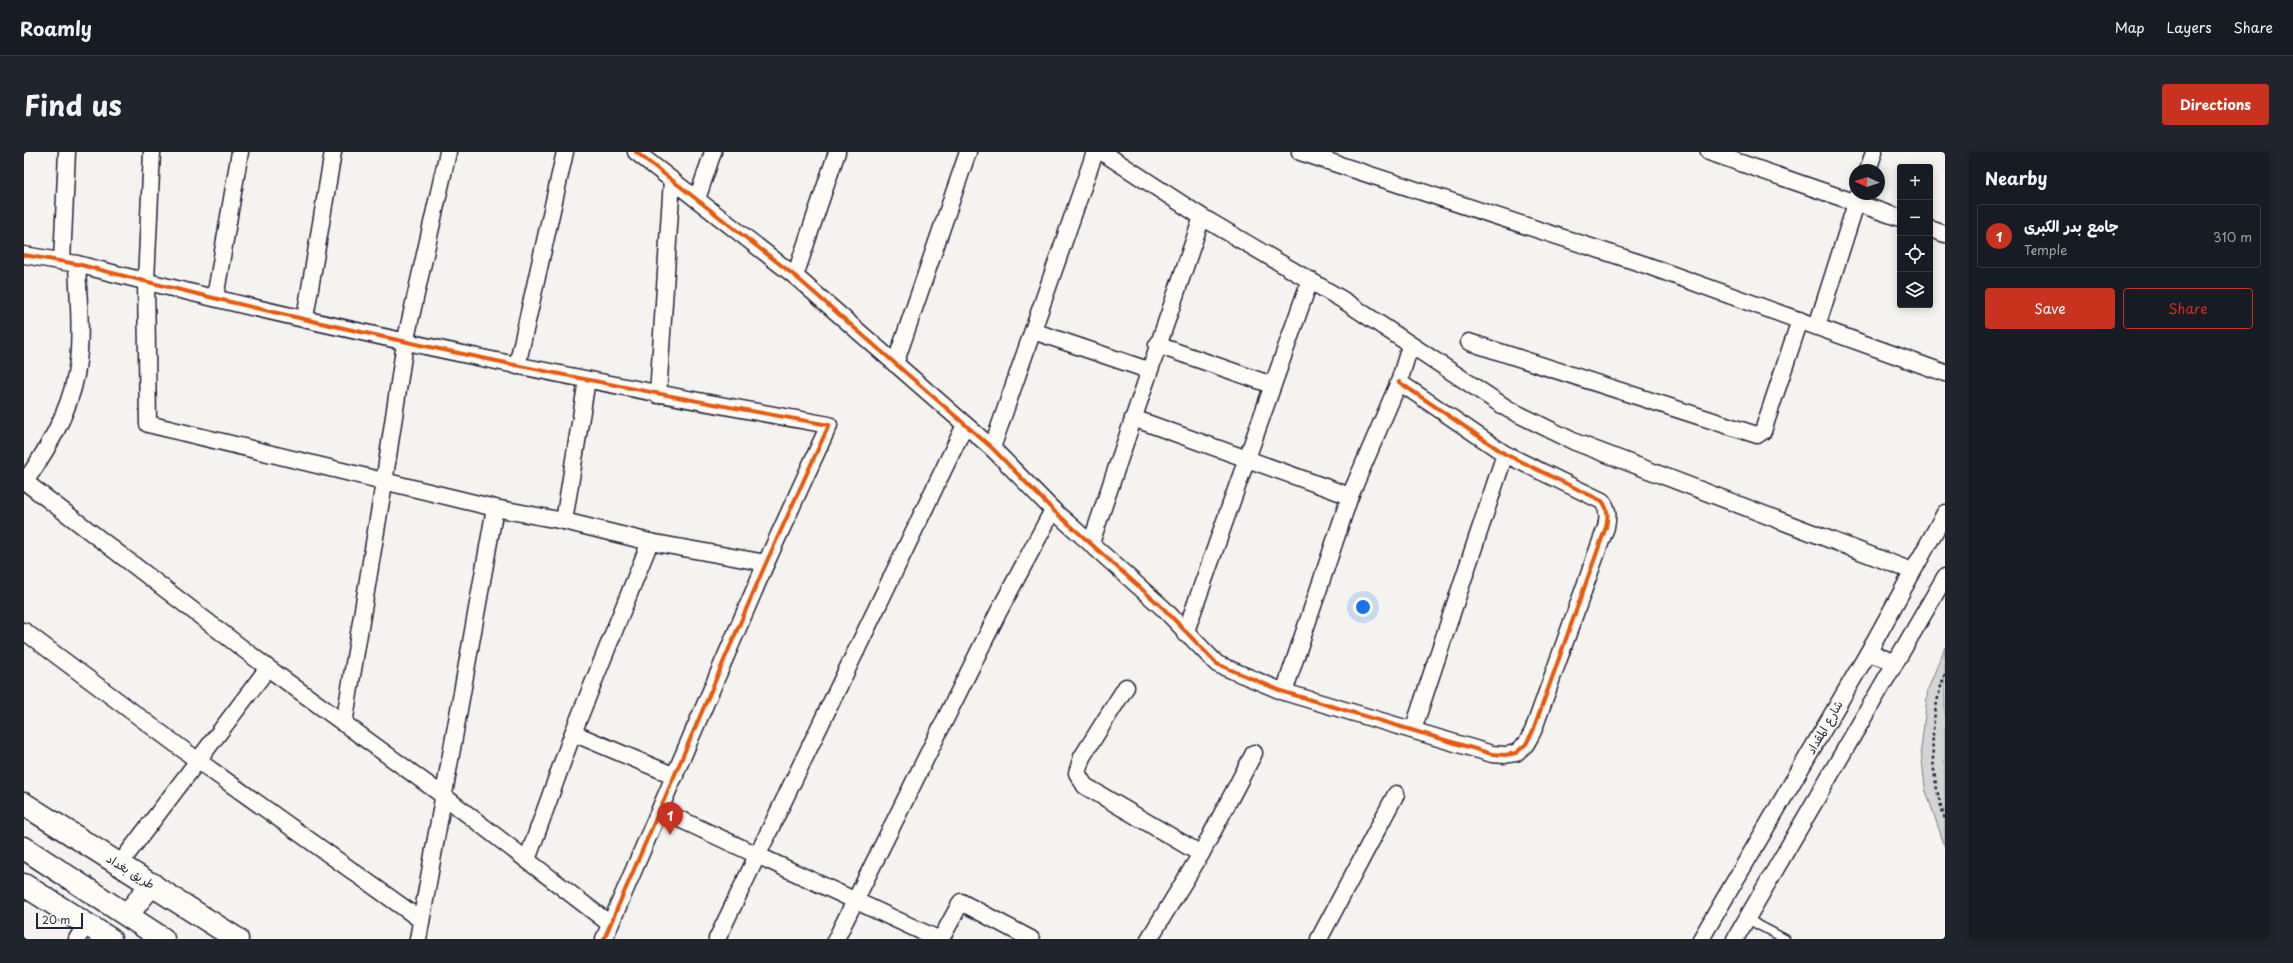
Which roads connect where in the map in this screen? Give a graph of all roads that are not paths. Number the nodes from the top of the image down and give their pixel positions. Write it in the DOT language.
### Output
graph roads {
  1 [pos="67,152"];
  2 [pos="152,152"];
  3 [pos="240,152"];
  4 [pos="333,152"];
  5 [pos="448,152"];
  6 [pos="565,152"];
  7 [pos="636,152"];
  8 [pos="714,152"];
  9 [pos="837,152"];
  10 [pos="968,152"];
  11 [pos="1096,152"];
  12 [pos="1102,152"];
  13 [pos="1300,152"];
  14 [pos="1709,152"];
  15 [pos="1874,152"];
  16 [pos="1322,155"];
  17 [pos="1746,158"];
  18 [pos="1870,164"];
  19 [pos="672,180"];
  20 [pos="1849,195"];
  21 [pos="697,199"];
  22 [pos="1857,200"];
  23 [pos="1862,200"];
  24 [pos="1202,216"];
  25 [pos="1897,217"];
  26 [pos="1933,230"];
  27 [pos="1945,234"];
  28 [pos="24,255"];
  29 [pos="70,263"];
  30 [pos="795,276"];
  31 [pos="1310,280"];
  32 [pos="146,281"];
  33 [pos="215,298"];
  34 [pos="305,318"];
  35 [pos="1800,320"];
  36 [pos="1817,326"];
  37 [pos="1033,331"];
  38 [pos="1469,342"];
  39 [pos="405,343"];
  40 [pos="1157,345"];
  41 [pos="1410,346"];
  42 [pos="895,364"];
  43 [pos="517,366"];
  44 [pos="1148,370"];
  45 [pos="1945,373"];
  46 [pos="587,380"];
  47 [pos="1399,382"];
  48 [pos="1272,385"];
  49 [pos="658,394"];
  50 [pos="1133,418"];
  51 [pos="965,425"];
  52 [pos="992,448"];
  53 [pos="1506,454"];
  54 [pos="1247,458"];
  55 [pos="24,482"];
  56 [pos="384,483"];
  57 [pos="1350,496"];
  58 [pos="495,508"];
  59 [pos="1053,510"];
  60 [pos="1945,514"];
  61 [pos="564,521"];
  62 [pos="650,542"];
  63 [pos="1091,543"];
  64 [pos="766,563"];
  65 [pos="1912,570"];
  66 [pos="1945,577"];
  67 [pos="24,631"];
  68 [pos="1185,634"];
  69 [pos="1868,652"];
  70 [pos="1894,662"];
  71 [pos="268,668"];
  72 [pos="1126,687"];
  73 [pos="1284,692"];
  74 [pos="344,724"];
  75 [pos="1413,730"];
  76 [pos="573,733"];
  77 [pos="1254,753"];
  78 [pos="197,760"];
  79 [pos="675,776"];
  80 [pos="1396,794"];
  81 [pos="445,797"];
  82 [pos="24,804"];
  83 [pos="660,810"];
  84 [pos="24,848"];
  85 [pos="1201,854"];
  86 [pos="757,855"];
  87 [pos="527,860"];
  88 [pos="119,865"];
  89 [pos="152,884"];
  90 [pos="24,885"];
  91 [pos="855,900"];
  92 [pos="127,915"];
  93 [pos="1747,919"];
  94 [pos="422,920"];
  95 [pos="610,924"];
  96 [pos="82,932"];
  97 [pos="110,939"];
  98 [pos="163,939"];
  99 [pos="237,939"];
  100 [pos="418,939"];
  101 [pos="604,939"];
  102 [pos="717,939"];
  103 [pos="836,939"];
  104 [pos="938,939"];
  105 [pos="941,939"];
  106 [pos="1031,939"];
  107 [pos="1148,939"];
  108 [pos="1319,939"];
  109 [pos="1701,939"];
  110 [pos="1735,939"];
  111 [pos="1785,939"];
  1 -- 29 [label="street"];
  2 -- 32 [label="street"];
  3 -- 33 [label="street"];
  4 -- 34 [label="street"];
  5 -- 39 [label="street"];
  6 -- 43 [label="street"];
  7 -- 19 [label="street"];
  8 -- 21 [label="street"];
  9 -- 30 [label="street"];
  10 -- 42 [label="street"];
  11 -- 37 [label="street"];
  12 -- 24 [label="street"];
  13 -- 16 [label="street"];
  14 -- 17 [label="street"];
  15 -- 18 [label="street"];
  16 -- 35 [label="street"];
  17 -- 20 [label="street"];
  19 -- 21 [label="street"];
  19 -- 49 [label="street"];
  21 -- 30 [label="street"];
  22 -- 36 [label="street"];
  23 -- 25 [label="street"];
  24 -- 31 [label="street"];
  24 -- 40 [label="street"];
  26 -- 27 [label="street"];
  28 -- 29 [label="street"];
  29 -- 32 [label="street"];
  29 -- 55 [label="street"];
  30 -- 42 [label="street"];
  31 -- 41 [label="street"];
  31 -- 48 [label="street"];
  32 -- 33 [label="street"];
  32 -- 56 [label="street"];
  33 -- 34 [label="street"];
  34 -- 39 [label="street"];
  35 -- 36 [label="street"];
  35 -- 38 [label="street"];
  36 -- 45 [label="street"];
  37 -- 44 [label="street"];
  37 -- 52 [label="street"];
  39 -- 43 [label="street"];
  39 -- 56 [label="street"];
  40 -- 44 [label="street"];
  40 -- 48 [label="street"];
  41 -- 47 [label="street"];
  41 -- 65 [label="street"];
  42 -- 51 [label="street"];
  43 -- 46 [label="street"];
  44 -- 50 [label="street"];
  46 -- 49 [label="street"];
  46 -- 61 [label="street"];
  47 -- 53 [label="street"];
  47 -- 57 [label="street"];
  48 -- 54 [label="street"];
  49 -- 64 [label="street"];
  50 -- 54 [label="street"];
  50 -- 63 [label="street"];
  51 -- 52 [label="street"];
  51 -- 86 [label="street"];
  52 -- 59 [label="street"];
  53 -- 75 [label="street"];
  53 -- 75 [label="street"];
  54 -- 57 [label="street"];
  54 -- 68 [label="street"];
  55 -- 71 [label="street"];
  56 -- 58 [label="street"];
  56 -- 74 [label="street"];
  57 -- 73 [label="street"];
  58 -- 61 [label="street"];
  58 -- 81 [label="street"];
  59 -- 63 [label="street"];
  59 -- 91 [label="street"];
  60 -- 65 [label="street, شارع المقداد"];
  61 -- 62 [label="street"];
  62 -- 64 [label="street"];
  62 -- 76 [label="street"];
  63 -- 68 [label="street"];
  64 -- 79 [label="street"];
  65 -- 69 [label="street, شارع المقداد"];
  66 -- 70 [label="street"];
  67 -- 78 [label="street"];
  68 -- 73 [label="street"];
  69 -- 70 [label="street"];
  69 -- 109 [label="street, شارع المقداد"];
  70 -- 93 [label="street"];
  71 -- 74 [label="street"];
  71 -- 78 [label="street"];
  72 -- 85 [label="street"];
  73 -- 75 [label="street"];
  74 -- 81 [label="street"];
  76 -- 79 [label="street"];
  76 -- 87 [label="street"];
  77 -- 85 [label="street"];
  78 -- 88 [label="street"];
  78 -- 94 [label="street"];
  79 -- 83 [label="street"];
  80 -- 108 [label="street"];
  81 -- 87 [label="street"];
  81 -- 94 [label="street"];
  82 -- 88 [label="main road, طريق بغداد"];
  83 -- 86 [label="street"];
  83 -- 95 [label="street"];
  84 -- 92 [label="main road"];
  85 -- 107 [label="street"];
  86 -- 91 [label="street"];
  86 -- 102 [label="street"];
  87 -- 95 [label="street"];
  88 -- 89 [label="main road, طريق بغداد"];
  89 -- 92 [label="main road"];
  89 -- 99 [label="main road, طريق بغداد"];
  90 -- 96 [label="main road"];
  91 -- 103 [label="street"];
  91 -- 104 [label="street"];
  92 -- 98 [label="main road"];
  93 -- 110 [label="street"];
  93 -- 111 [label="lane"];
  94 -- 100 [label="street"];
  95 -- 101 [label="street"];
  96 -- 97 [label="main road"];
  105 -- 106 [label="street"];
}
